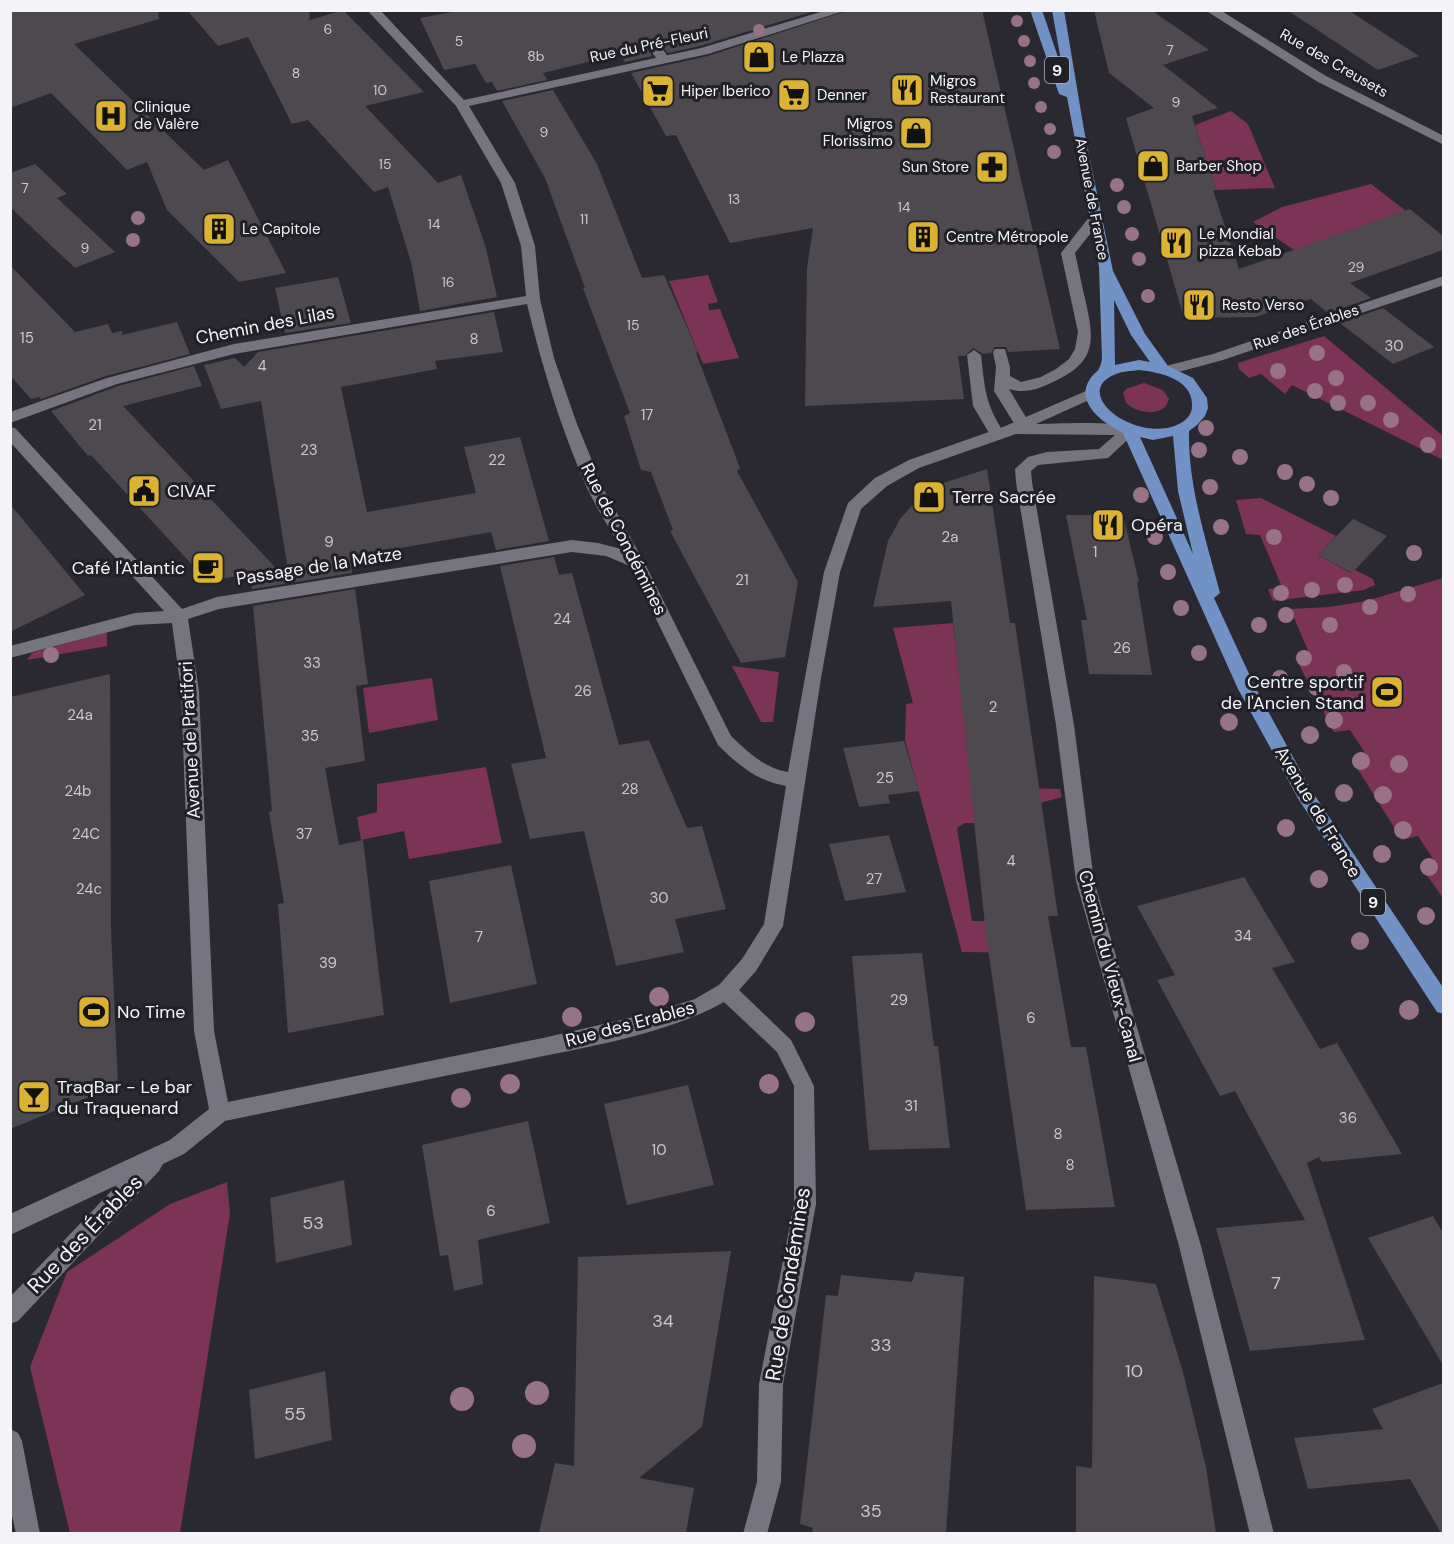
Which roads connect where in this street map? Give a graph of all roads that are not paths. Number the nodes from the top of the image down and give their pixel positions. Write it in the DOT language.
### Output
graph roads {
  1 [pos="373,10"];
  2 [pos="841,10"];
  3 [pos="1036,10"];
  4 [pos="1058,10"];
  5 [pos="1211,10"];
  6 [pos="654,47"];
  7 [pos="664,60"];
  8 [pos="461,104"];
  9 [pos="1078,130"];
  10 [pos="1443,141"];
  11 [pos="1095,219"];
  12 [pos="1106,267"];
  13 [pos="1443,280"];
  14 [pos="533,299"];
  15 [pos="1000,352"];
  16 [pos="974,355"];
  17 [pos="1164,369"];
  18 [pos="1106,373"];
  19 [pos="1001,377"];
  20 [pos="1093,393"];
  21 [pos="10,418"];
  22 [pos="1013,429"];
  23 [pos="1181,429"];
  24 [pos="1129,431"];
  25 [pos="10,432"];
  26 [pos="636,562"];
  27 [pos="179,616"];
  28 [pos="1224,642"];
  29 [pos="10,652"];
  30 [pos="795,780"];
  31 [pos="726,991"];
  32 [pos="1443,1006"];
  33 [pos="220,1113"];
  34 [pos="160,1156"];
  35 [pos="10,1224"];
  36 [pos="10,1312"];
  37 [pos="10,1441"];
  38 [pos="10,1517"];
  39 [pos="18,1533"];
  40 [pos="28,1533"];
  41 [pos="755,1533"];
  42 [pos="1262,1533"];
  1 -- 8 [label="street, Rue de Condémines"];
  2 -- 7 [label="street, Rue du Pré-Fleuri"];
  3 -- 9 [label="main road, Avenue de France / 9"];
  4 -- 9 [label="main road, Avenue de France / 9"];
  5 -- 10 [label="street, Rue des Creusets"];
  6 -- 7 [label="street"];
  7 -- 8 [label="street, Rue du Pré-Fleuri"];
  8 -- 14 [label="street, Rue de Condémines"];
  9 -- 11 [label="main road, Avenue de France / 9"];
  11 -- 12 [label="main road, Avenue de France / 9"];
  11 -- 19 [label="street"];
  12 -- 17 [label="main road, Avenue de France / 9"];
  12 -- 18 [label="main road, Avenue de France / 9"];
  13 -- 17 [label="street, Rue des Érables"];
  14 -- 21 [label="street, Chemin des Lilas"];
  14 -- 26 [label="street, Rue de Condémines"];
  15 -- 19 [label="street"];
  16 -- 22 [label="street"];
  17 -- 18 [label="main road"];
  17 -- 23 [label="main road"];
  18 -- 20 [label="main road"];
  19 -- 22 [label="street"];
  20 -- 22 [label="street"];
  20 -- 24 [label="main road"];
  22 -- 24 [label="street"];
  22 -- 30 [label="street, Rue des Erables"];
  23 -- 24 [label="main road"];
  23 -- 28 [label="main road, Avenue de France / 9"];
  24 -- 28 [label="main road, Avenue de France / 9"];
  24 -- 42 [label="street, Chemin du Vieux-Canal"];
  25 -- 27 [label="street"];
  26 -- 27 [label="street, Passage de la Matze"];
  26 -- 30 [label="street, Rue de Condémines"];
  27 -- 29 [label="street, Passage de la Matze"];
  27 -- 33 [label="street, Avenue de Pratifori"];
  28 -- 32 [label="main road, Avenue de France / 9"];
  30 -- 31 [label="street, Rue des Erables"];
  31 -- 33 [label="street, Rue des Erables"];
  31 -- 41 [label="street, Rue de Condémines"];
  33 -- 34 [label="street, Rue des Érables"];
  34 -- 35 [label="street, Rue des Érables"];
  34 -- 36 [label="street, Rue des Érables"];
  37 -- 40 [label="street"];
  38 -- 39 [label="street"];
}
